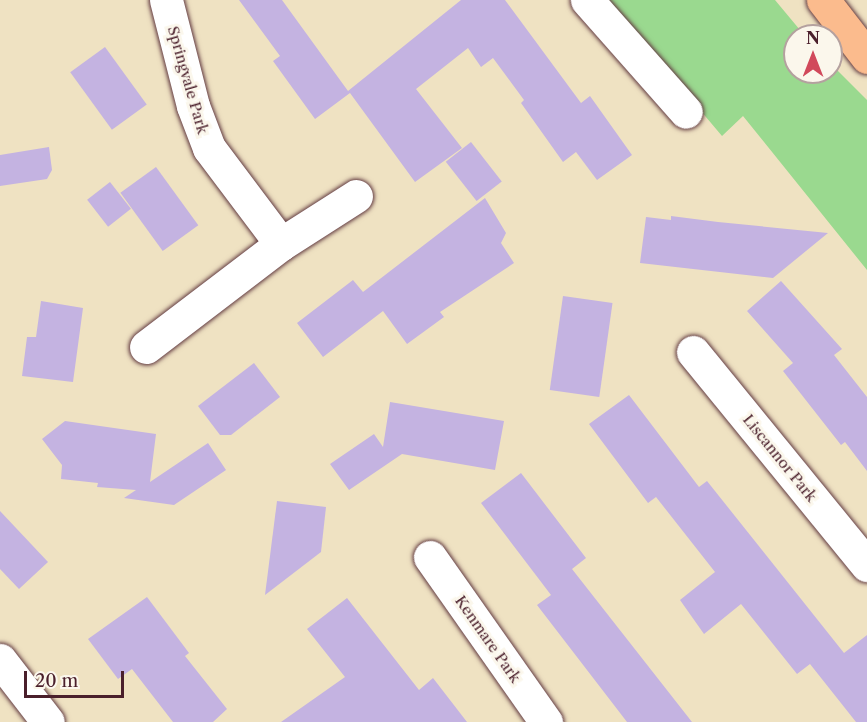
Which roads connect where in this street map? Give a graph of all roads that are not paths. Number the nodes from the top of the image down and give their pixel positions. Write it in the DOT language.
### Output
graph roads {
  1 [pos="166,0"];
  2 [pos="587,0"];
  3 [pos="823,0"];
  4 [pos="867,57"];
  5 [pos="686,112"];
  6 [pos="356,196"];
  7 [pos="281,244"];
  8 [pos="146,347"];
  9 [pos="693,352"];
  10 [pos="430,557"];
  11 [pos="867,565"];
  12 [pos="0,660"];
  13 [pos="48,722"];
  14 [pos="546,722"];
  1 -- 7 [label="street, Springvale Park"];
  2 -- 5 [label="street"];
  3 -- 4 [label="main road"];
  6 -- 7 [label="street"];
  7 -- 8 [label="street"];
  9 -- 11 [label="street, Liscannor Park"];
  10 -- 14 [label="street, Kenmare Park"];
  12 -- 13 [label="street"];
}
